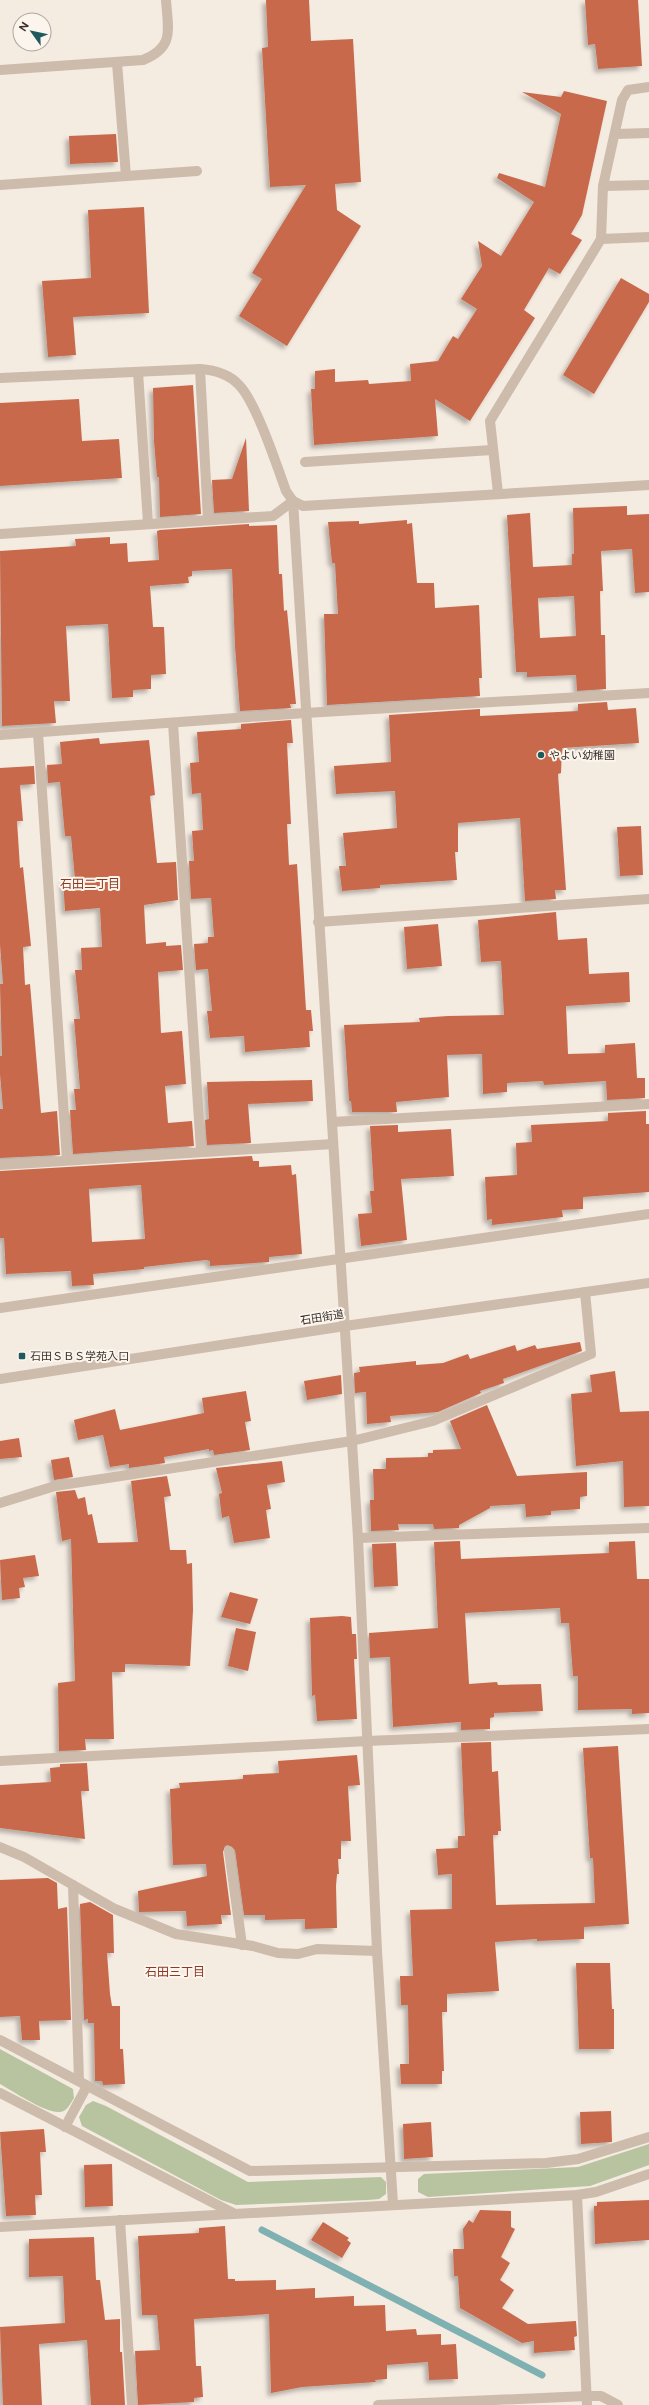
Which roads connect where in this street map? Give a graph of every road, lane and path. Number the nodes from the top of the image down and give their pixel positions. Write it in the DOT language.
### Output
graph roads {
  1 [pos="166,0"];
  2 [pos="117,63"];
  3 [pos="0,70"];
  4 [pos="649,87"];
  5 [pos="649,133"];
  6 [pos="615,134"];
  7 [pos="197,171"];
  8 [pos="126,176"];
  9 [pos="0,185"];
  10 [pos="649,185"];
  11 [pos="602,186"];
  12 [pos="649,237"];
  13 [pos="601,239"];
  14 [pos="200,368"];
  15 [pos="138,372"];
  16 [pos="0,378"];
  17 [pos="492,450"];
  18 [pos="305,462"];
  19 [pos="649,485"];
  20 [pos="498,493"];
  21 [pos="293,501"];
  22 [pos="208,520"];
  23 [pos="148,523"];
  24 [pos="0,534"];
  25 [pos="649,693"];
  26 [pos="305,713"];
  27 [pos="173,723"];
  28 [pos="38,733"];
  29 [pos="0,735"];
  30 [pos="649,899"];
  31 [pos="318,922"];
  32 [pos="649,1104"];
  33 [pos="332,1122"];
  34 [pos="333,1144"];
  35 [pos="201,1151"];
  36 [pos="67,1160"];
  37 [pos="0,1165"];
  38 [pos="649,1214"];
  39 [pos="340,1259"];
  40 [pos="649,1282"];
  41 [pos="585,1292"];
  42 [pos="0,1308"];
  43 [pos="345,1326"];
  44 [pos="0,1380"];
  45 [pos="352,1441"];
  46 [pos="0,1503"];
  47 [pos="649,1528"];
  48 [pos="358,1538"];
  49 [pos="649,1729"];
  50 [pos="367,1741"];
  51 [pos="0,1761"];
  52 [pos="0,1847"];
  53 [pos="229,1851"];
  54 [pos="73,1885"];
  55 [pos="242,1945"];
  56 [pos="377,1951"];
  57 [pos="0,2040"];
  58 [pos="83,2084"];
  59 [pos="0,2093"];
  60 [pos="65,2127"];
  61 [pos="649,2137"];
  62 [pos="390,2167"];
  63 [pos="649,2174"];
  64 [pos="577,2195"];
  65 [pos="393,2204"];
  66 [pos="234,2213"];
  67 [pos="120,2220"];
  68 [pos="0,2227"];
  69 [pos="587,2400"];
  70 [pos="132,2405"];
  71 [pos="378,2405"];
  72 [pos="618,2405"];
  1 -- 2 [label="street"];
  2 -- 3 [label="street"];
  2 -- 8 [label="street"];
  4 -- 6 [label="street"];
  5 -- 6 [label="street"];
  6 -- 11 [label="street"];
  7 -- 8 [label="street"];
  8 -- 9 [label="street"];
  10 -- 11 [label="street"];
  11 -- 13 [label="street"];
  12 -- 13 [label="street"];
  13 -- 17 [label="street"];
  14 -- 15 [label="street"];
  14 -- 21 [label="street"];
  14 -- 22 [label="street"];
  15 -- 16 [label="street"];
  15 -- 23 [label="street"];
  17 -- 18 [label="street"];
  17 -- 20 [label="street"];
  19 -- 20 [label="street"];
  20 -- 21 [label="street"];
  21 -- 22 [label="street"];
  21 -- 26 [label="street"];
  22 -- 23 [label="street"];
  23 -- 24 [label="street"];
  25 -- 26 [label="street"];
  26 -- 27 [label="street"];
  26 -- 31 [label="street"];
  27 -- 28 [label="street"];
  27 -- 35 [label="street"];
  28 -- 29 [label="street"];
  28 -- 36 [label="street"];
  30 -- 31 [label="street"];
  31 -- 33 [label="street"];
  32 -- 33 [label="street"];
  33 -- 34 [label="street"];
  34 -- 35 [label="street"];
  34 -- 39 [label="street"];
  35 -- 36 [label="street"];
  36 -- 37 [label="street"];
  38 -- 39 [label="street"];
  39 -- 42 [label="street"];
  39 -- 43 [label="street"];
  40 -- 41 [label="street, 石田街道"];
  41 -- 43 [label="street, 石田街道"];
  41 -- 45 [label="street"];
  43 -- 44 [label="street, 石田街道"];
  43 -- 45 [label="street"];
  45 -- 46 [label="street"];
  45 -- 48 [label="street"];
  47 -- 48 [label="street"];
  48 -- 50 [label="street"];
  49 -- 50 [label="street"];
  50 -- 51 [label="street"];
  50 -- 56 [label="street"];
  52 -- 54 [label="street"];
  53 -- 55 [label="street"];
  54 -- 55 [label="street"];
  54 -- 58 [label="street"];
  55 -- 56 [label="street"];
  56 -- 62 [label="street"];
  57 -- 58 [label="street"];
  58 -- 60 [label="street"];
  58 -- 62 [label="street"];
  59 -- 60 [label="street"];
  60 -- 66 [label="street"];
  61 -- 62 [label="street"];
  62 -- 65 [label="street"];
  63 -- 64 [label="street"];
  64 -- 65 [label="street"];
  64 -- 69 [label="street"];
  65 -- 66 [label="street"];
  66 -- 67 [label="street"];
  67 -- 68 [label="street"];
  67 -- 70 [label="street"];
  69 -- 71 [label="street"];
  69 -- 72 [label="street"];
}
